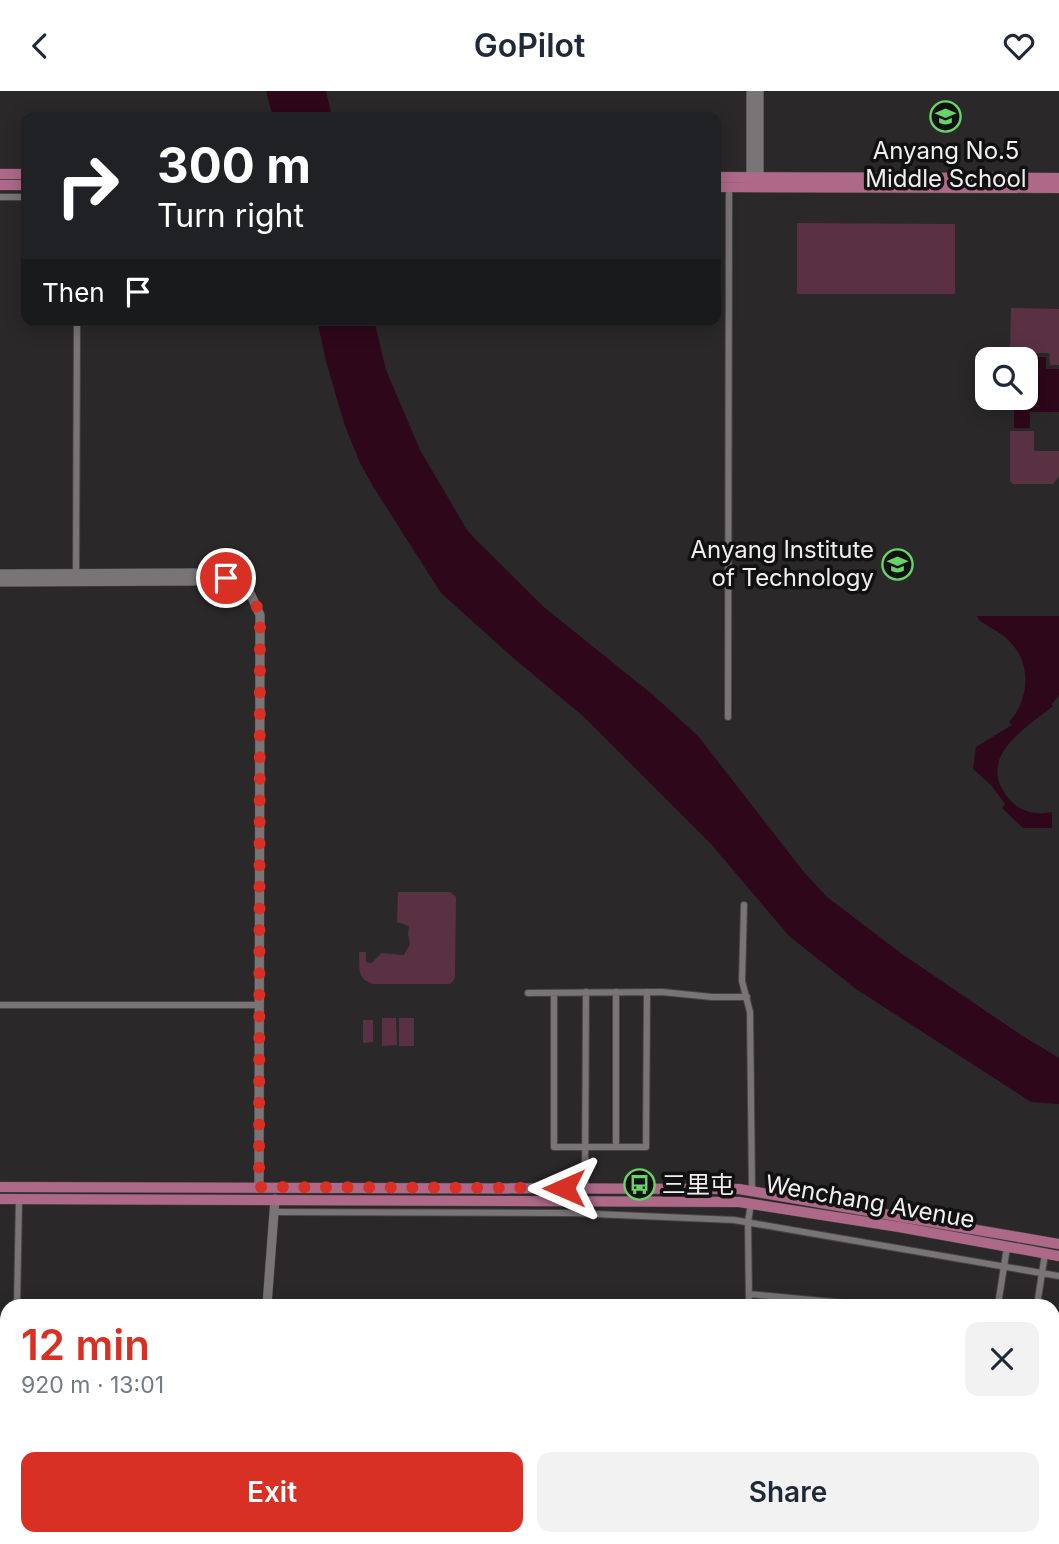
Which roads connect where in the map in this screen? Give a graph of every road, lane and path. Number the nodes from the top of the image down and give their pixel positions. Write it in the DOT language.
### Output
graph roads {
  1 [pos="751,91"];
  2 [pos="759,91"];
  3 [pos="0,174"];
  4 [pos="21,174"];
  5 [pos="721,178"];
  6 [pos="1059,178"];
  7 [pos="755,182"];
  8 [pos="0,185"];
  9 [pos="21,185"];
  10 [pos="721,187"];
  11 [pos="729,187"];
  12 [pos="1059,188"];
  13 [pos="0,197"];
  14 [pos="21,197"];
  15 [pos="77,326"];
  16 [pos="0,574"];
  17 [pos="76,574"];
  18 [pos="212,576"];
  19 [pos="0,582"];
  20 [pos="728,717"];
  21 [pos="744,905"];
  22 [pos="586,992"];
  23 [pos="616,992"];
  24 [pos="646,992"];
  25 [pos="528,993"];
  26 [pos="554,993"];
  27 [pos="747,997"];
  28 [pos="0,1005"];
  29 [pos="259,1005"];
  30 [pos="585,1147"];
  31 [pos="616,1147"];
  32 [pos="0,1187"];
  33 [pos="259,1187"];
  34 [pos="585,1188"];
  35 [pos="752,1191"];
  36 [pos="0,1199"];
  37 [pos="19,1199"];
  38 [pos="275,1199"];
  39 [pos="751,1203"];
  40 [pos="274,1212"];
  41 [pos="748,1222"];
  42 [pos="1059,1244"];
  43 [pos="1007,1247"];
  44 [pos="1045,1254"];
  45 [pos="1059,1256"];
  46 [pos="1003,1266"];
  47 [pos="1041,1273"];
  48 [pos="1059,1276"];
  49 [pos="749,1294"];
  50 [pos="17,1299"];
  51 [pos="267,1299"];
  52 [pos="749,1299"];
  53 [pos="800,1299"];
  54 [pos="999,1299"];
  55 [pos="1038,1299"];
  1 -- 7 [label="street"];
  2 -- 7 [label="street"];
  3 -- 4 [label="main road"];
  5 -- 7 [label="main road"];
  6 -- 7 [label="main road"];
  7 -- 11 [label="main road"];
  7 -- 12 [label="main road"];
  8 -- 9 [label="main road"];
  10 -- 11 [label="main road"];
  11 -- 20 [label="street"];
  13 -- 14 [label="street"];
  15 -- 17 [label="street"];
  16 -- 17 [label="street"];
  17 -- 18 [label="street"];
  18 -- 19 [label="street"];
  18 -- 29 [label="street"];
  21 -- 27 [label="street"];
  22 -- 23 [label="street"];
  22 -- 26 [label="street"];
  22 -- 30 [label="street"];
  23 -- 24 [label="street"];
  23 -- 31 [label="street"];
  24 -- 27 [label="street"];
  24 -- 31 [label="street"];
  25 -- 26 [label="street"];
  26 -- 30 [label="street"];
  27 -- 35 [label="street"];
  28 -- 29 [label="street"];
  29 -- 33 [label="street"];
  30 -- 31 [label="street"];
  30 -- 34 [label="street"];
  32 -- 33 [label="main road, Wenchang Avenue"];
  33 -- 34 [label="main road, Wenchang Avenue"];
  34 -- 35 [label="main road, Wenchang Avenue"];
  35 -- 42 [label="main road, Wenchang Avenue"];
  36 -- 37 [label="main road, Wenchang Avenue"];
  37 -- 38 [label="main road, Wenchang Avenue"];
  37 -- 50 [label="street"];
  38 -- 39 [label="main road, Wenchang Avenue"];
  38 -- 40 [label="street"];
  39 -- 41 [label="street"];
  39 -- 43 [label="main road, Wenchang Avenue"];
  40 -- 41 [label="street"];
  40 -- 51 [label="street"];
  41 -- 46 [label="street"];
  41 -- 49 [label="street"];
  43 -- 44 [label="main road, Wenchang Avenue"];
  43 -- 46 [label="street"];
  44 -- 45 [label="main road, Wenchang Avenue"];
  44 -- 47 [label="street"];
  46 -- 47 [label="street"];
  46 -- 54 [label="street"];
  47 -- 48 [label="street"];
  47 -- 55 [label="street"];
  49 -- 52 [label="street"];
  49 -- 53 [label="street"];
}
